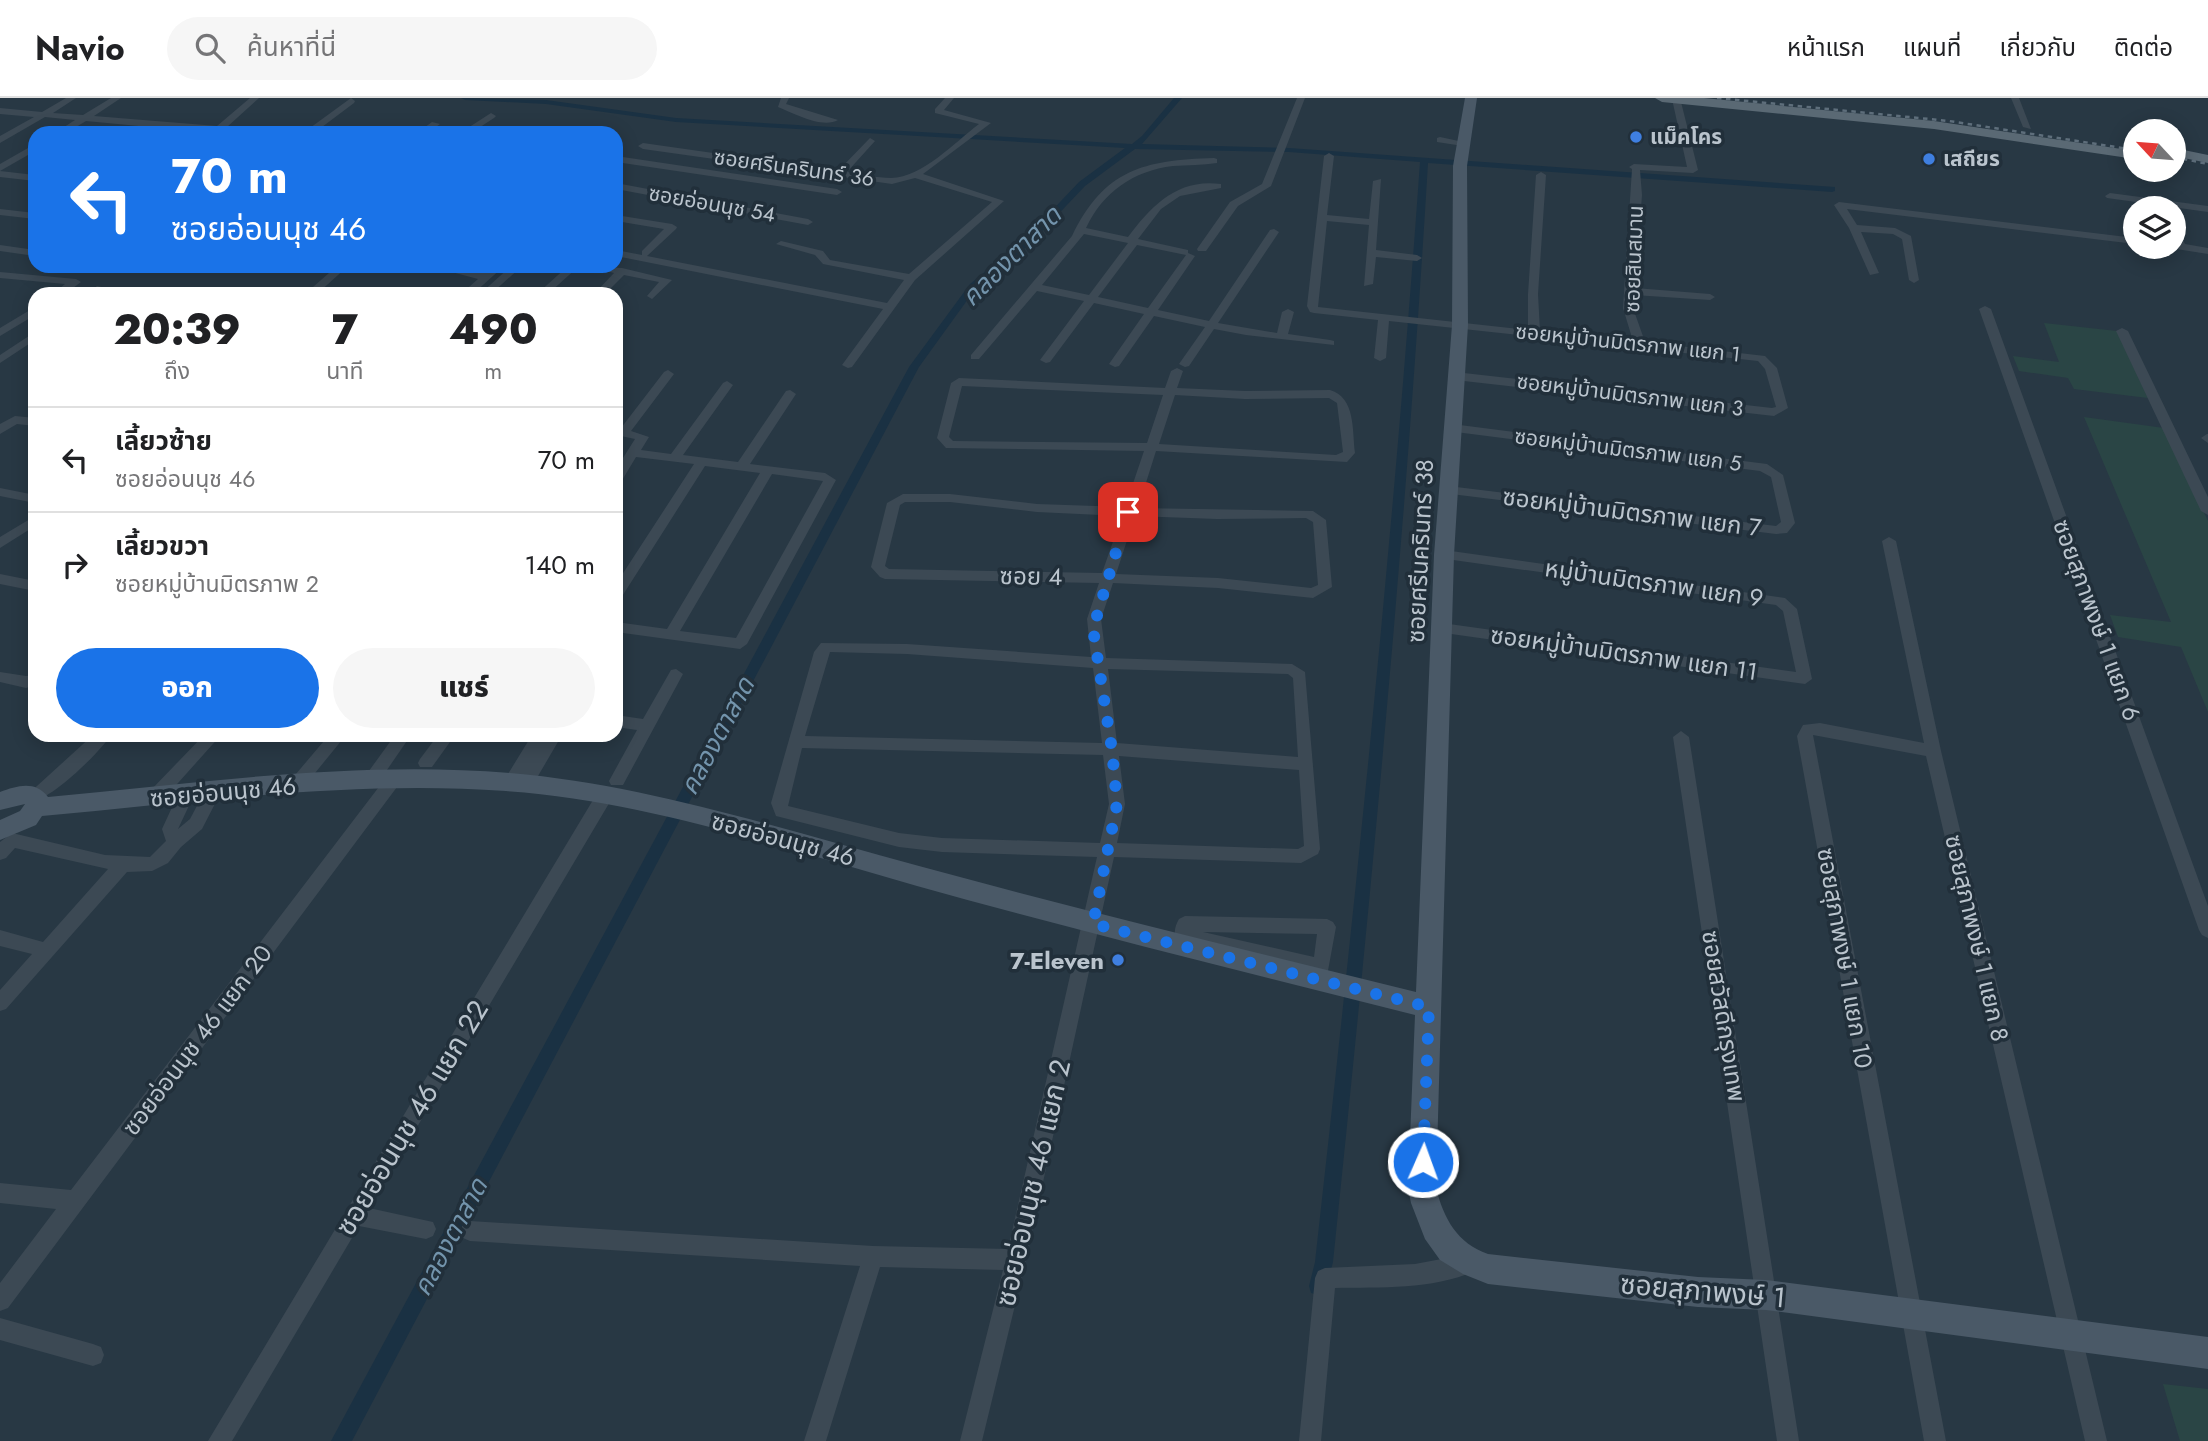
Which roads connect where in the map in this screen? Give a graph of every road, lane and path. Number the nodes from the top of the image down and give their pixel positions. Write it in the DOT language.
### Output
graph roads {
  1 [pos="72,98"];
  2 [pos="117,98"];
  3 [pos="254,98"];
  4 [pos="785,98"];
  5 [pos="1301,98"];
  6 [pos="1471,98"];
  7 [pos="1758,98"];
  8 [pos="2015,98"];
  9 [pos="933,99"];
  10 [pos="948,100"];
  11 [pos="351,101"];
  12 [pos="1672,103"];
  13 [pos="3,107"];
  14 [pos="44,114"];
  15 [pos="491,116"];
  16 [pos="86,117"];
  17 [pos="129,120"];
  18 [pos="834,120"];
  19 [pos="155,123"];
  20 [pos="435,124"];
  21 [pos="182,125"];
  22 [pos="71,126"];
  23 [pos="120,126"];
  24 [pos="150,126"];
  25 [pos="188,126"];
  26 [pos="223,126"];
  27 [pos="317,126"];
  28 [pos="432,126"];
  29 [pos="476,126"];
  30 [pos="2028,127"];
  31 [pos="0,140"];
  32 [pos="1440,140"];
  33 [pos="870,141"];
  34 [pos="1463,143"];
  35 [pos="2123,143"];
  36 [pos="643,146"];
  37 [pos="28,152"];
  38 [pos="2123,153"];
  39 [pos="2186,154"];
  40 [pos="1329,156"];
  41 [pos="2208,159"];
  42 [pos="623,160"];
  43 [pos="1214,161"];
  44 [pos="2186,165"];
  45 [pos="0,168"];
  46 [pos="2208,170"];
  47 [pos="0,174"];
  48 [pos="840,174"];
  49 [pos="915,175"];
  50 [pos="1541,175"];
  51 [pos="28,177"];
  52 [pos="1378,181"];
  53 [pos="1218,186"];
  54 [pos="623,188"];
  55 [pos="837,192"];
  56 [pos="2110,196"];
  57 [pos="2123,198"];
  58 [pos="2186,207"];
  59 [pos="2208,209"];
  60 [pos="0,212"];
  61 [pos="28,215"];
  62 [pos="1324,218"];
  63 [pos="623,219"];
  64 [pos="808,222"];
  65 [pos="1375,222"];
  66 [pos="1854,228"];
  67 [pos="1079,230"];
  68 [pos="1274,232"];
  69 [pos="2123,240"];
  70 [pos="1132,241"];
  71 [pos="781,244"];
  72 [pos="0,248"];
  73 [pos="2186,248"];
  74 [pos="1192,251"];
  75 [pos="2208,251"];
  76 [pos="28,252"];
  77 [pos="646,253"];
  78 [pos="1371,253"];
  79 [pos="623,254"];
  80 [pos="1417,258"];
  81 [pos="623,271"];
  82 [pos="335,273"];
  83 [pos="464,273"];
  84 [pos="491,273"];
  85 [pos="509,273"];
  86 [pos="566,273"];
  87 [pos="620,273"];
  88 [pos="1874,273"];
  89 [pos="0,275"];
  90 [pos="18,276"];
  91 [pos="486,277"];
  92 [pos="911,278"];
  93 [pos="1914,280"];
  94 [pos="1368,284"];
  95 [pos="68,287"];
  96 [pos="318,287"];
  97 [pos="474,287"];
  98 [pos="493,287"];
  99 [pos="550,287"];
  100 [pos="606,287"];
  101 [pos="1034,287"];
  102 [pos="0,288"];
  103 [pos="1629,291"];
  104 [pos="652,296"];
  105 [pos="1710,297"];
  106 [pos="1091,299"];
  107 [pos="890,307"];
  108 [pos="1985,309"];
  109 [pos="1150,312"];
  110 [pos="1288,312"];
  111 [pos="28,315"];
  112 [pos="1384,317"];
  113 [pos="1212,325"];
  114 [pos="1460,325"];
  115 [pos="2122,331"];
  116 [pos="0,333"];
  117 [pos="1534,333"];
  118 [pos="1282,337"];
  119 [pos="28,340"];
  120 [pos="1330,343"];
  121 [pos="1640,345"];
  122 [pos="975,357"];
  123 [pos="1380,358"];
  124 [pos="0,359"];
  125 [pos="1046,360"];
  126 [pos="1115,364"];
  127 [pos="848,366"];
  128 [pos="668,374"];
  129 [pos="1455,376"];
  130 [pos="727,385"];
  131 [pos="1776,388"];
  132 [pos="1170,391"];
  133 [pos="790,394"];
  134 [pos="28,421"];
  135 [pos="623,427"];
  136 [pos="1452,428"];
  137 [pos="0,430"];
  138 [pos="623,432"];
  139 [pos="1150,449"];
  140 [pos="635,453"];
  141 [pos="674,457"];
  142 [pos="702,461"];
  143 [pos="742,466"];
  144 [pos="769,468"];
  145 [pos="623,469"];
  146 [pos="1448,490"];
  147 [pos="0,492"];
  148 [pos="28,498"];
  149 [pos="1784,499"];
  150 [pos="2208,511"];
  151 [pos="1128,512"];
  152 [pos="28,524"];
  153 [pos="1889,541"];
  154 [pos="0,542"];
  155 [pos="1444,555"];
  156 [pos="0,579"];
  157 [pos="1106,579"];
  158 [pos="623,584"];
  159 [pos="28,585"];
  160 [pos="623,628"];
  161 [pos="1442,628"];
  162 [pos="670,636"];
  163 [pos="1100,663"];
  164 [pos="676,674"];
  165 [pos="0,677"];
  166 [pos="1805,679"];
  167 [pos="28,682"];
  168 [pos="623,722"];
  169 [pos="648,726"];
  170 [pos="1681,737"];
  171 [pos="96,742"];
  172 [pos="207,742"];
  173 [pos="332,742"];
  174 [pos="400,742"];
  175 [pos="442,742"];
  176 [pos="537,742"];
  177 [pos="549,742"];
  178 [pos="795,742"];
  179 [pos="1112,750"];
  180 [pos="1933,751"];
  181 [pos="426,763"];
  182 [pos="1307,764"];
  183 [pos="383,779"];
  184 [pos="518,783"];
  185 [pos="296,785"];
  186 [pos="611,788"];
  187 [pos="214,792"];
  188 [pos="186,795"];
  189 [pos="155,797"];
  190 [pos="0,801"];
  191 [pos="36,802"];
  192 [pos="0,830"];
  193 [pos="175,842"];
  194 [pos="1105,852"];
  195 [pos="0,853"];
  196 [pos="123,864"];
  197 [pos="1093,924"];
  198 [pos="2208,930"];
  199 [pos="0,938"];
  200 [pos="46,950"];
  201 [pos="1325,978"];
  202 [pos="0,1003"];
  203 [pos="1429,1007"];
  204 [pos="0,1194"];
  205 [pos="77,1201"];
  206 [pos="354,1215"];
  207 [pos="426,1229"];
  208 [pos="470,1231"];
  209 [pos="873,1256"];
  210 [pos="1016,1260"];
  211 [pos="1468,1264"];
  212 [pos="1766,1296"];
  213 [pos="0,1300"];
  214 [pos="1909,1313"];
  215 [pos="0,1329"];
  216 [pos="2070,1335"];
  217 [pos="2208,1353"];
  218 [pos="93,1355"];
  219 [pos="219,1441"];
  220 [pos="815,1441"];
  221 [pos="971,1441"];
  222 [pos="1310,1441"];
  223 [pos="1788,1441"];
  224 [pos="1935,1441"];
  225 [pos="2096,1441"];
  1 -- 14 [label="street"];
  2 -- 16 [label="street"];
  3 -- 26 [label="street"];
  4 -- 18 [label="street"];
  5 -- 74 [label="street"];
  6 -- 34 [label="street, ซอยศรีนครินทร์ 38"];
  7 -- 30 [label="main road"];
  8 -- 30 [label="street"];
  9 -- 10 [label="street"];
  10 -- 49 [label="street, ซอยศรีนครินทร์ 36"];
  11 -- 27 [label="street"];
  12 -- 38 [label="main road"];
  12 -- 103 [label="street, ซอยสินสมาน"];
  13 -- 14 [label="street"];
  14 -- 16 [label="street"];
  14 -- 31 [label="street"];
  15 -- 29 [label="street"];
  16 -- 17 [label="street"];
  16 -- 22 [label="street"];
  17 -- 19 [label="street"];
  17 -- 23 [label="street"];
  19 -- 21 [label="street"];
  19 -- 24 [label="street"];
  20 -- 28 [label="street"];
  21 -- 25 [label="street"];
  30 -- 35 [label="main road"];
  32 -- 34 [label="street"];
  33 -- 48 [label="street"];
  34 -- 114 [label="street, ซอยศรีนครินทร์ 38"];
  36 -- 48 [label="street, ซอยศรีนครินทร์ 36"];
  37 -- 45 [label="street"];
  39 -- 41 [label="main road"];
  40 -- 62 [label="street"];
  42 -- 55 [label="street, ซอยอ่อนนุช 54"];
  43 -- 67 [label="street"];
  44 -- 46 [label="main road"];
  47 -- 51 [label="street"];
  48 -- 49 [label="street, ซอยศรีนครินทร์ 36"];
  49 -- 92 [label="street"];
  50 -- 117 [label="street"];
  52 -- 65 [label="street"];
  53 -- 70 [label="street"];
  54 -- 64 [label="street, ซอยอ่อนนุช 54"];
  56 -- 57 [label="street"];
  58 -- 59 [label="street"];
  60 -- 61 [label="street"];
  62 -- 65 [label="street"];
  62 -- 112 [label="street, ซอยหมู่บ้านมิตรภาพ แยก 1"];
  63 -- 77 [label="street"];
  65 -- 78 [label="street"];
  66 -- 69 [label="street"];
  66 -- 88 [label="street"];
  66 -- 93 [label="street"];
  67 -- 70 [label="street"];
  67 -- 101 [label="street"];
  68 -- 113 [label="street, ซอยอ่อนนุช 46 แยก 2"];
  70 -- 74 [label="street"];
  70 -- 106 [label="street"];
  71 -- 92 [label="street"];
  72 -- 76 [label="street"];
  73 -- 75 [label="street"];
  74 -- 109 [label="street"];
  78 -- 80 [label="street"];
  78 -- 94 [label="street"];
  79 -- 107 [label="street"];
  81 -- 104 [label="street"];
  82 -- 96 [label="street"];
  83 -- 91 [label="street"];
  84 -- 91 [label="street"];
  85 -- 98 [label="street"];
  86 -- 99 [label="street"];
  87 -- 100 [label="street"];
  89 -- 90 [label="street"];
  90 -- 95 [label="street"];
  90 -- 102 [label="street"];
  91 -- 97 [label="street"];
  92 -- 107 [label="street"];
  101 -- 106 [label="street"];
  101 -- 122 [label="street"];
  103 -- 105 [label="street"];
  103 -- 121 [label="street, ซอยสินสมาน"];
  106 -- 109 [label="street"];
  106 -- 125 [label="street"];
  107 -- 127 [label="street"];
  108 -- 198 [label="street, ซอยสุภาพงษ์ 1 แยก 6"];
  109 -- 113 [label="street"];
  109 -- 126 [label="street"];
  110 -- 118 [label="street"];
  111 -- 116 [label="street"];
  112 -- 114 [label="street, ซอยหมู่บ้านมิตรภาพ แยก 1"];
  112 -- 123 [label="street"];
  113 -- 118 [label="street"];
  113 -- 132 [label="street, ซอยอ่อนนุช 46 แยก 2"];
  114 -- 117 [label="street, ซอยหมู่บ้านมิตรภาพ แยก 1"];
  114 -- 129 [label="street, ซอยศรีนครินทร์ 38"];
  115 -- 150 [label="street"];
  117 -- 121 [label="street, ซอยหมู่บ้านมิตรภาพ แยก 1"];
  118 -- 120 [label="street"];
  119 -- 124 [label="street"];
  121 -- 131 [label="street, ซอยหมู่บ้านมิตรภาพ แยก 1"];
  128 -- 135 [label="street"];
  129 -- 131 [label="street, ซอยหมู่บ้านมิตรภาพ แยก 3"];
  129 -- 136 [label="street, ซอยศรีนครินทร์ 38"];
  130 -- 141 [label="street"];
  132 -- 139 [label="street, ซอยอ่อนนุช 46 แยก 2"];
  132 -- 139 [label="street"];
  132 -- 139 [label="street"];
  133 -- 143 [label="street"];
  134 -- 137 [label="street"];
  136 -- 146 [label="street, ซอยศรีนครินทร์ 38"];
  136 -- 149 [label="street, ซอยหมู่บ้านมิตรภาพ แยก 5"];
  138 -- 140 [label="street"];
  139 -- 151 [label="street, ซอยอ่อนนุช 46 แยก 2"];
  140 -- 141 [label="street"];
  140 -- 145 [label="street"];
  141 -- 142 [label="street"];
  142 -- 143 [label="street"];
  142 -- 158 [label="street"];
  143 -- 144 [label="street"];
  144 -- 162 [label="street"];
  144 -- 162 [label="street"];
  146 -- 149 [label="street, ซอยหมู่บ้านมิตรภาพ แยก 7"];
  146 -- 155 [label="street, ซอยศรีนครินทร์ 38"];
  147 -- 148 [label="street"];
  151 -- 157 [label="street, ซอยอ่อนนุช 46 แยก 2"];
  151 -- 157 [label="street, ซอย 4"];
  151 -- 157 [label="street, ซอย 4"];
  152 -- 154 [label="street"];
  153 -- 180 [label="street, ซอยสุภาพงษ์ 1 แยก 8"];
  155 -- 161 [label="street, ซอยศรีนครินทร์ 38"];
  155 -- 166 [label="street, หมู่บ้านมิตรภาพ แยก 9"];
  156 -- 159 [label="street"];
  157 -- 163 [label="street, ซอยอ่อนนุช 46 แยก 2"];
  160 -- 162 [label="street"];
  161 -- 166 [label="street, ซอยหมู่บ้านมิตรภาพ แยก 11"];
  161 -- 203 [label="street, ซอยศรีนครินทร์ 38"];
  163 -- 178 [label="street"];
  163 -- 179 [label="street, ซอยอ่อนนุช 46 แยก 2"];
  163 -- 182 [label="street"];
  164 -- 169 [label="street, ซอยอ่อนนุช 46 แยก 22"];
  165 -- 167 [label="street"];
  168 -- 169 [label="street"];
  169 -- 186 [label="street, ซอยอ่อนนุช 46 แยก 22"];
  170 -- 212 [label="street, ซอยสวัสดีกรุงเทพ"];
  171 -- 191 [label="street"];
  172 -- 189 [label="street"];
  173 -- 185 [label="street"];
  174 -- 183 [label="street, ซอยอ่อนนุช 46 แยก 20"];
  175 -- 181 [label="street"];
  176 -- 184 [label="street"];
  177 -- 184 [label="street"];
  178 -- 179 [label="street"];
  178 -- 194 [label="street"];
  179 -- 182 [label="street"];
  179 -- 194 [label="street, ซอยอ่อนนุช 46 แยก 2"];
  180 -- 214 [label="street, ซอยสุภาพงษ์ 1 แยก 10"];
  180 -- 216 [label="street, ซอยสุภาพงษ์ 1 แยก 8"];
  182 -- 194 [label="street"];
  183 -- 184 [label="street, ซอยอ่อนนุช 46"];
  183 -- 185 [label="street, ซอยอ่อนนุช 46"];
  183 -- 205 [label="street, ซอยอ่อนนุช 46 แยก 20"];
  184 -- 186 [label="street, ซอยอ่อนนุช 46"];
  185 -- 187 [label="street, ซอยอ่อนนุช 46"];
  186 -- 197 [label="street, ซอยอ่อนนุช 46"];
  186 -- 206 [label="street, ซอยอ่อนนุช 46 แยก 22"];
  187 -- 188 [label="street, ซอยอ่อนนุช 46"];
  187 -- 193 [label="street"];
  188 -- 189 [label="street, ซอยอ่อนนุช 46"];
  188 -- 193 [label="street"];
  189 -- 191 [label="street, ซอยอ่อนนุช 46"];
  190 -- 191 [label="street, ซอยอ่อนนุช 46"];
  191 -- 192 [label="street"];
  193 -- 196 [label="street"];
  194 -- 197 [label="street, ซอยอ่อนนุช 46 แยก 2"];
  195 -- 196 [label="street"];
  196 -- 200 [label="street"];
  197 -- 201 [label="street, ซอยอ่อนนุช 46"];
  197 -- 210 [label="street, ซอยอ่อนนุช 46 แยก 2"];
  199 -- 200 [label="street"];
  200 -- 202 [label="street"];
  201 -- 201 [label="street"];
  201 -- 203 [label="street, ซอยอ่อนนุช 46"];
  203 -- 211 [label="street"];
  204 -- 205 [label="street"];
  205 -- 213 [label="street, ซอยอ่อนนุช 46 แยก 20"];
  206 -- 207 [label="street"];
  206 -- 219 [label="street, ซอยอ่อนนุช 46 แยก 22"];
  208 -- 209 [label="street"];
  209 -- 210 [label="street"];
  209 -- 220 [label="street"];
  210 -- 221 [label="street, ซอยอ่อนนุช 46 แยก 2"];
  211 -- 212 [label="street, ซอยสุภาพงษ์ 1"];
  211 -- 222 [label="street"];
  212 -- 214 [label="street, ซอยสุภาพงษ์ 1"];
  212 -- 223 [label="street, ซอยสวัสดีกรุงเทพ"];
  214 -- 216 [label="street, ซอยสุภาพงษ์ 1"];
  214 -- 224 [label="street"];
  215 -- 218 [label="street"];
  216 -- 217 [label="street, ซอยสุภาพงษ์ 1"];
  216 -- 225 [label="street, ซอยสุภาพงษ์ 1 แยก 8"];
}
